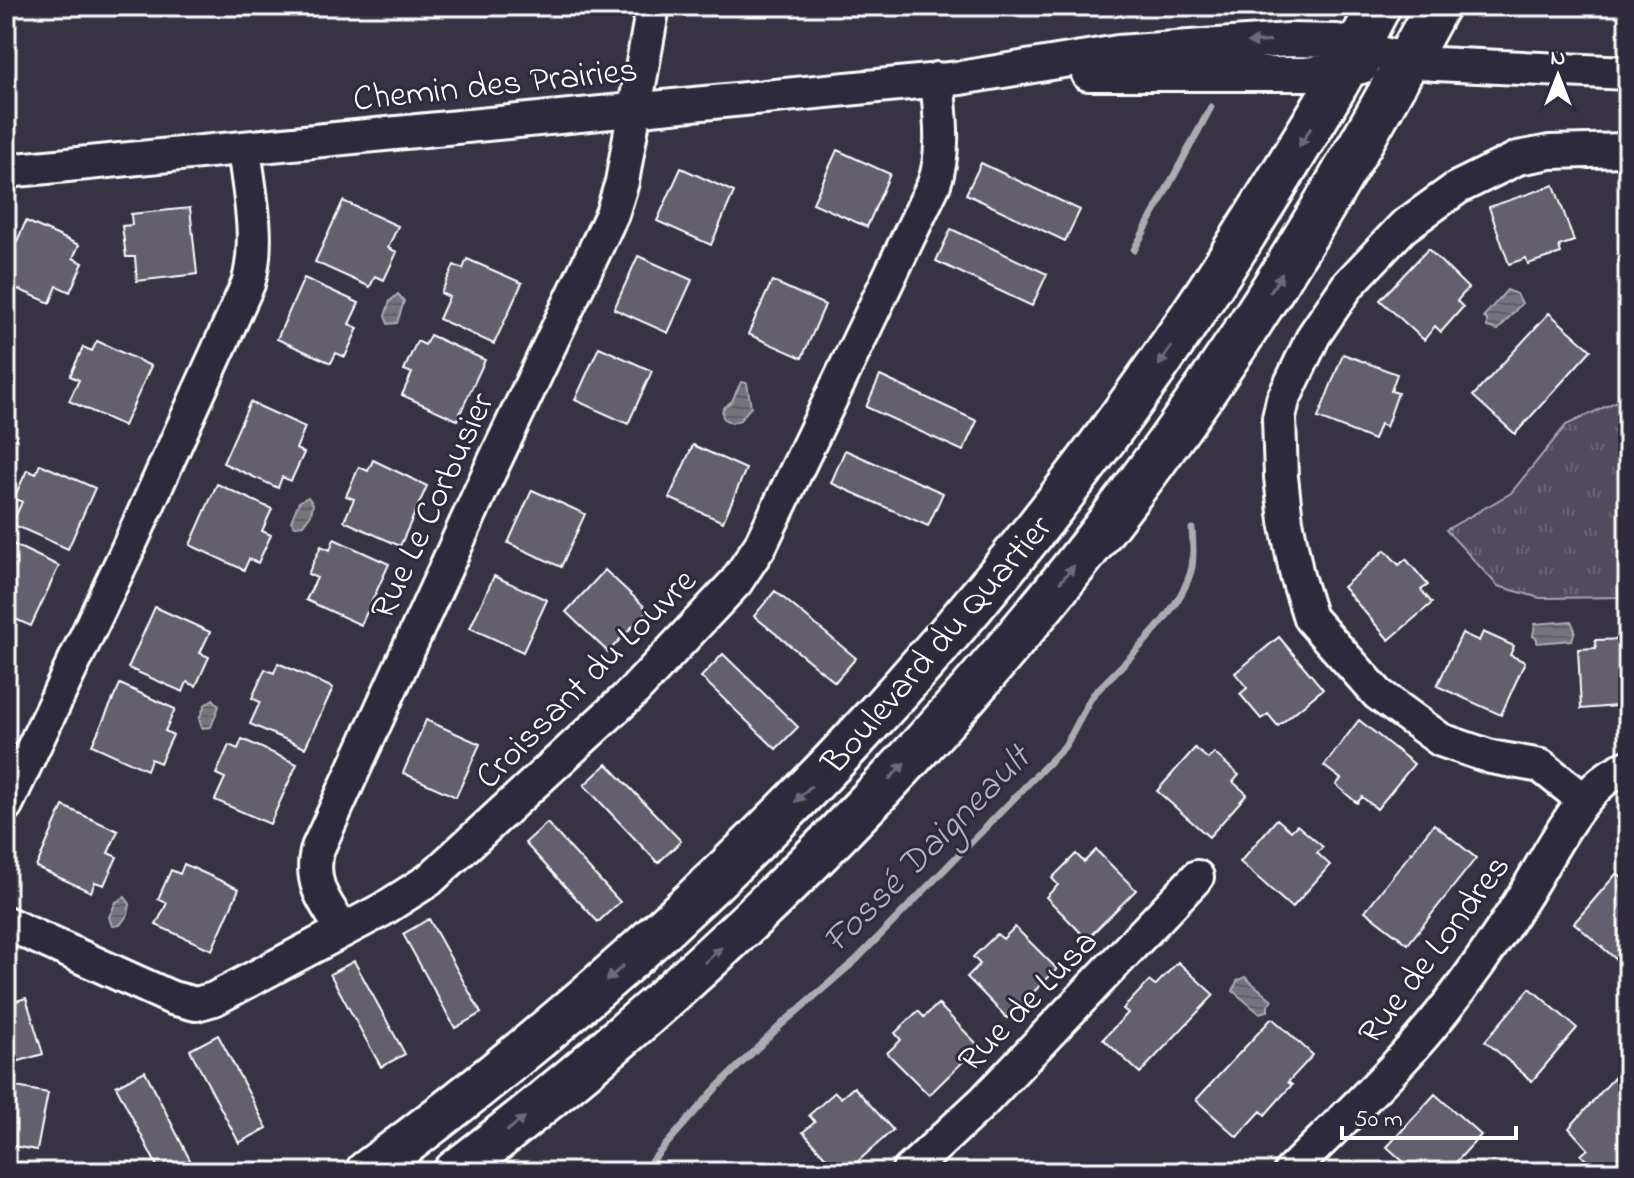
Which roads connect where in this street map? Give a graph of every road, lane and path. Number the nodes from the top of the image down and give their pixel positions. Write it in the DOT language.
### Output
graph roads {
  1 [pos="653,6"];
  2 [pos="1379,6"];
  3 [pos="1437,6"];
  4 [pos="1350,58"];
  5 [pos="1408,61"];
  6 [pos="1628,73"];
  7 [pos="937,79"];
  8 [pos="633,109"];
  9 [pos="244,148"];
  10 [pos="1628,150"];
  11 [pos="6,171"];
  12 [pos="1628,767"];
  13 [pos="1584,800"];
  14 [pos="6,805"];
  15 [pos="1197,877"];
  16 [pos="6,923"];
  17 [pos="343,930"];
  18 [pos="367,1172"];
  19 [pos="455,1172"];
  20 [pos="908,1172"];
  21 [pos="1290,1172"];
  1 -- 8 [label="street, Rue Le Corbusier"];
  2 -- 4 [label="main road, Boulevard du Quartier"];
  3 -- 5 [label="main road, Boulevard du Quartier"];
  4 -- 5 [label="street, Chemin des Prairies"];
  4 -- 7 [label="street, Chemin des Prairies"];
  4 -- 18 [label="main road, Boulevard du Quartier, one-way"];
  5 -- 6 [label="street, Chemin des Prairies"];
  19 -- 5 [label="main road, Boulevard du Quartier, one-way"];
  7 -- 8 [label="street, Chemin des Prairies"];
  7 -- 17 [label="street, Croissant du Louvre"];
  8 -- 9 [label="street, Chemin des Prairies"];
  8 -- 17 [label="street, Rue Le Corbusier"];
  9 -- 11 [label="street, Chemin des Prairies"];
  9 -- 14 [label="street"];
  10 -- 13 [label="street"];
  12 -- 13 [label="street, Rue de Londres"];
  13 -- 21 [label="street, Rue de Londres"];
  15 -- 20 [label="street, Rue de Lusa"];
  16 -- 17 [label="street, Croissant du Louvre"];
}
